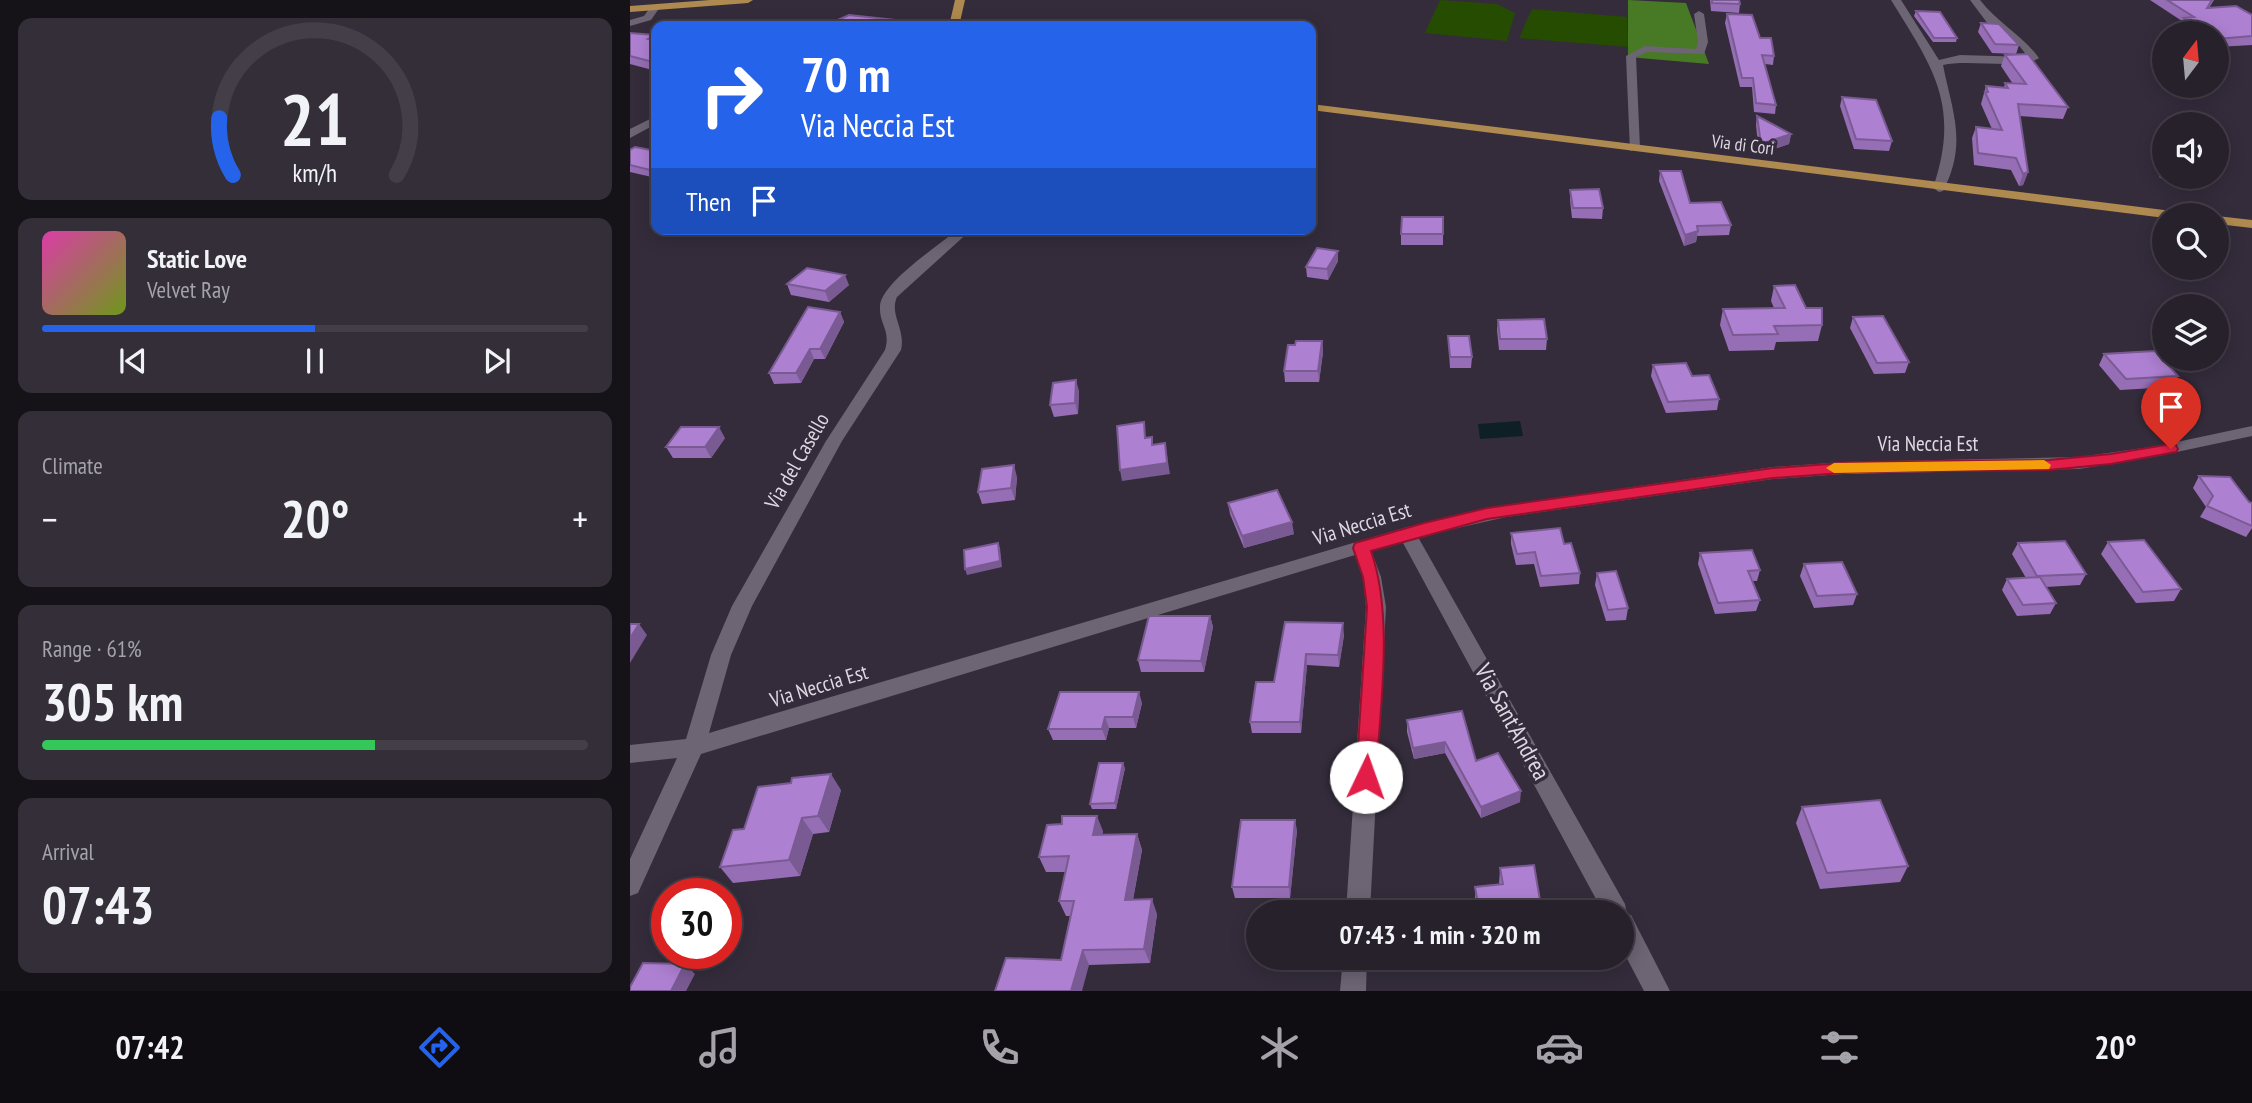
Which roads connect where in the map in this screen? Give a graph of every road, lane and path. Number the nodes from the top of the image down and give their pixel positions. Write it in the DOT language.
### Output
graph roads {
  1 [pos="748,0"];
  2 [pos="960,0"];
  3 [pos="1896,0"];
  4 [pos="1975,0"];
  5 [pos="655,7"];
  6 [pos="630,9"];
  7 [pos="1699,14"];
  8 [pos="955,21"];
  9 [pos="630,23"];
  10 [pos="1937,66"];
  11 [pos="1316,108"];
  12 [pos="651,122"];
  13 [pos="630,134"];
  14 [pos="1634,148"];
  15 [pos="1939,188"];
  16 [pos="2152,213"];
  17 [pos="2229,221"];
  18 [pos="2252,224"];
  19 [pos="959,235"];
  20 [pos="2252,431"];
  21 [pos="1407,533"];
  22 [pos="1361,548"];
  23 [pos="694,747"];
  24 [pos="630,754"];
  25 [pos="630,885"];
  26 [pos="1359,900"];
  27 [pos="1609,900"];
  28 [pos="1634,946"];
  29 [pos="1354,970"];
  30 [pos="1353,991"];
  31 [pos="1657,991"];
  1 -- 5 [label="main road"];
  2 -- 8 [label="main road"];
  3 -- 10 [label="street"];
  4 -- 10 [label="street"];
  5 -- 6 [label="main road"];
  5 -- 9 [label="street"];
  7 -- 14 [label="street"];
  10 -- 15 [label="street"];
  11 -- 14 [label="main road, Via di Cori"];
  12 -- 13 [label="street"];
  14 -- 15 [label="main road, Via di Cori"];
  15 -- 16 [label="main road, Via di Cori"];
  17 -- 18 [label="main road"];
  19 -- 23 [label="street, Via del Casello"];
  20 -- 21 [label="street, Via Neccia Est"];
  21 -- 22 [label="street, Via Neccia Est"];
  21 -- 27 [label="street, Via Sant'Andrea"];
  22 -- 23 [label="street, Via Neccia Est"];
  22 -- 26 [label="street"];
  23 -- 24 [label="street, Via Neccia Est"];
  23 -- 25 [label="street"];
  28 -- 31 [label="street"];
  29 -- 30 [label="street"];
}
